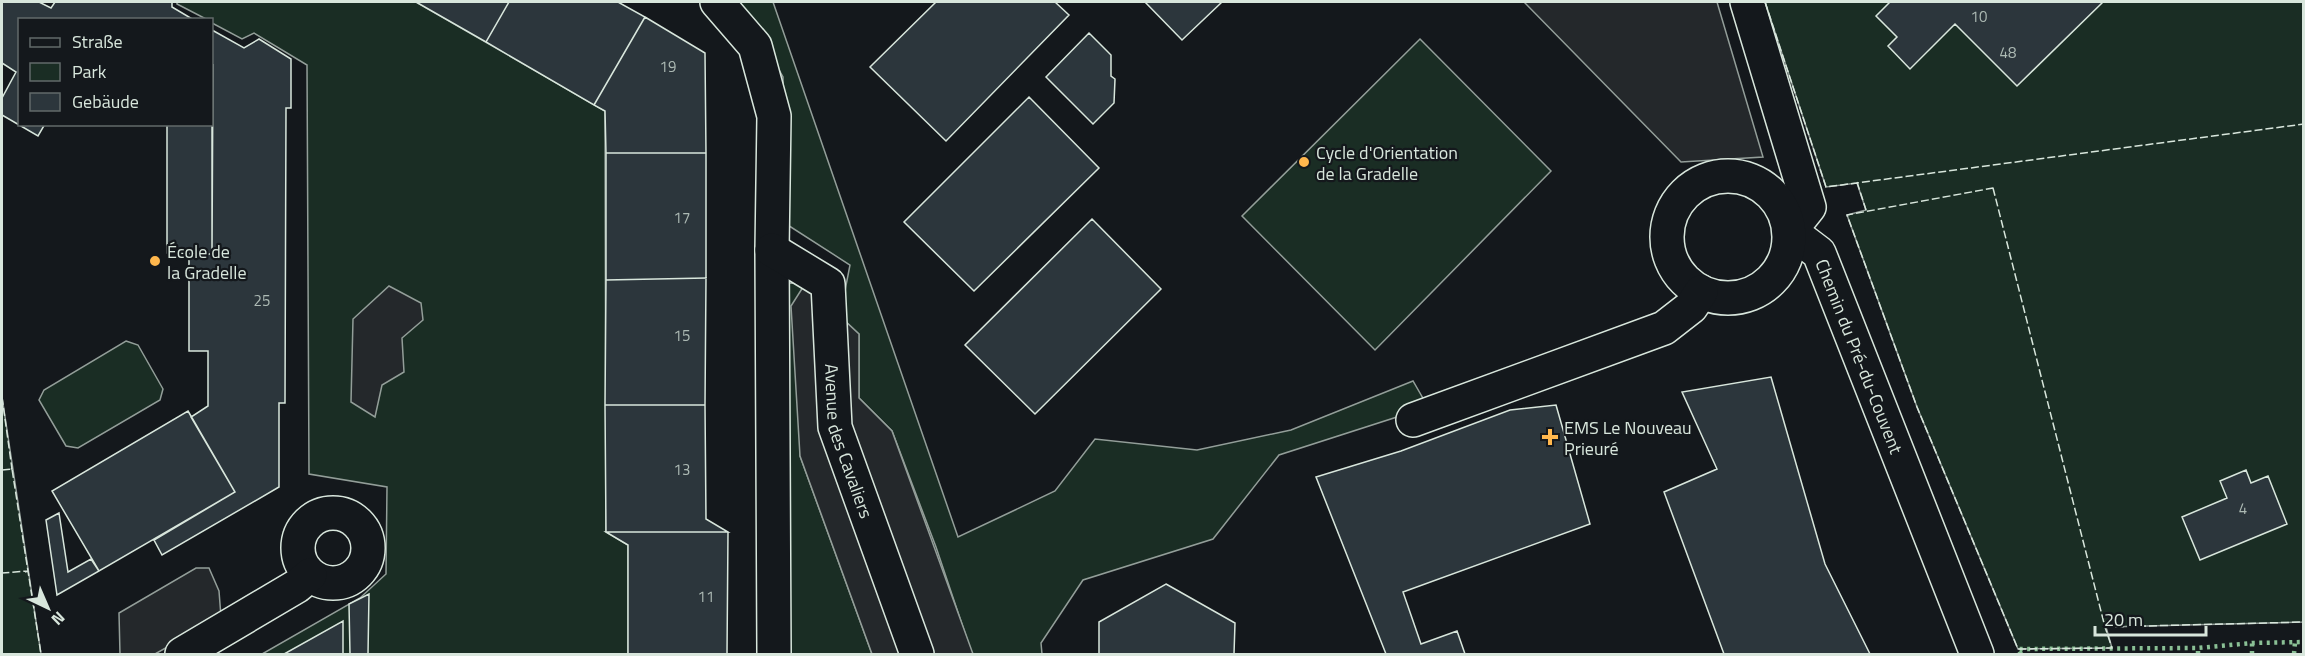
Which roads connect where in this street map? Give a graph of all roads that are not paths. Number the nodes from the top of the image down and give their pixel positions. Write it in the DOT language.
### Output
graph roads {
  1 [pos="717,2"];
  2 [pos="1747,2"];
  3 [pos="1790,231"];
  4 [pos="772,250"];
  5 [pos="1701,292"];
  6 [pos="1413,420"];
  7 [pos="310,575"];
  8 [pos="182,654"];
  9 [pos="774,654"];
  10 [pos="917,654"];
  11 [pos="1977,654"];
  1 -- 4 [label="street"];
  2 -- 3 [label="street"];
  3 -- 5 [label="street"];
  3 -- 5 [label="street"];
  3 -- 11 [label="street, Chemin du Pré-du-Couvent"];
  4 -- 9 [label="street"];
  4 -- 10 [label="street, Avenue des Cavaliers"];
  5 -- 6 [label="street"];
  7 -- 8 [label="street"];
}
